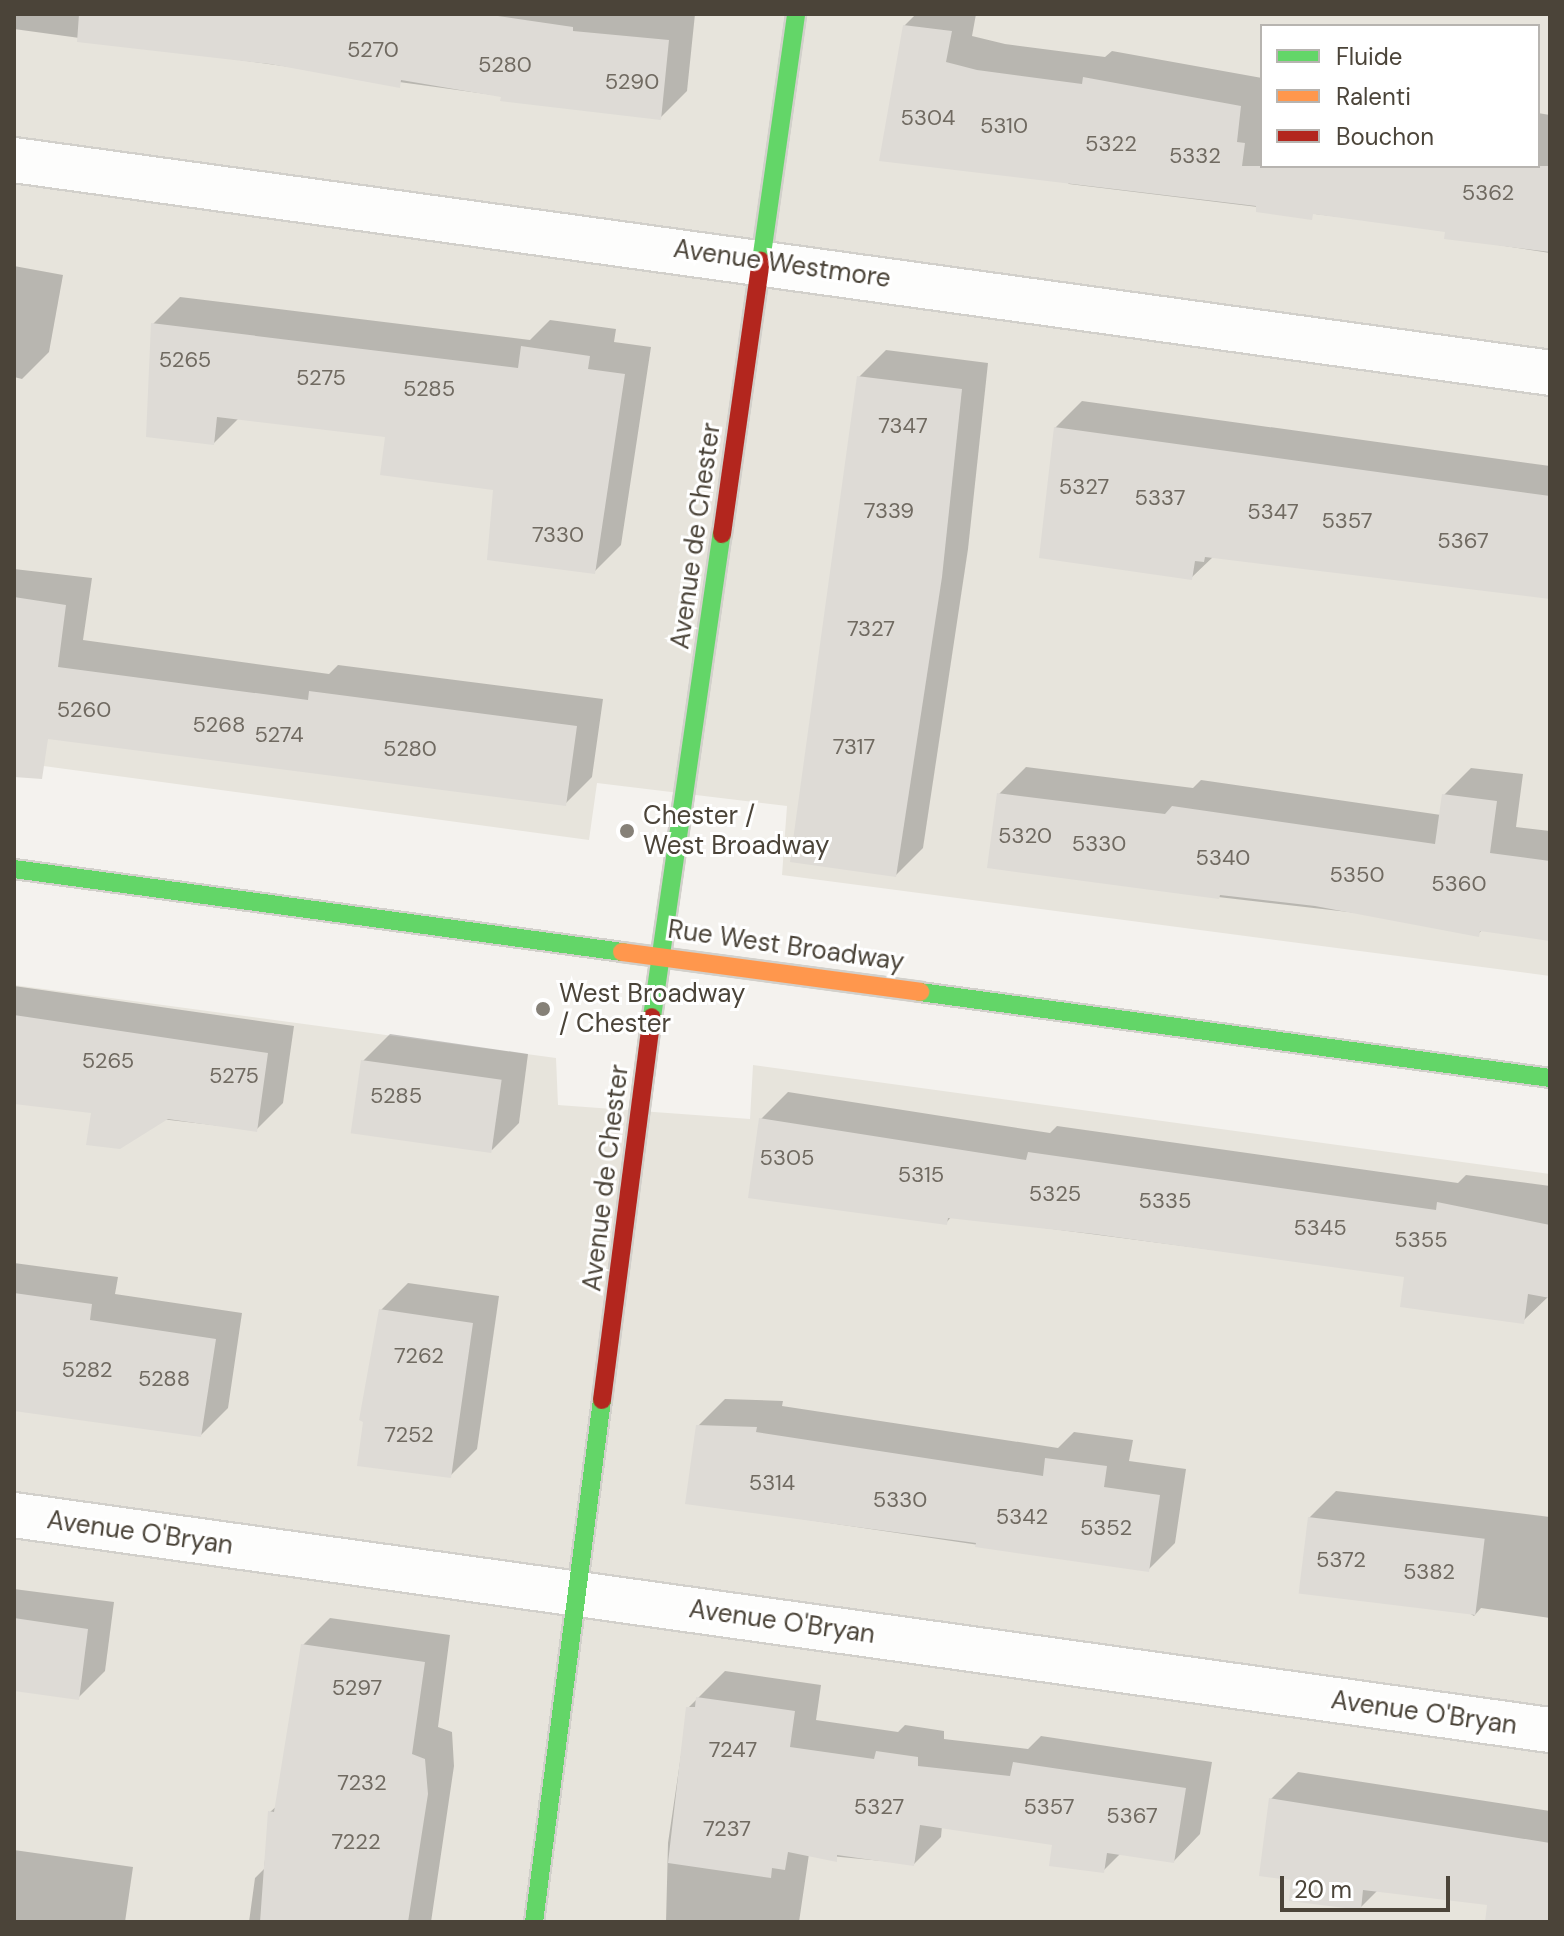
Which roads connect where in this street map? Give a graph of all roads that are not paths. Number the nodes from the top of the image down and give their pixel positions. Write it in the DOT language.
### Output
graph roads {
  1 [pos="796,14"];
  2 [pos="14,160"];
  3 [pos="761,261"];
  4 [pos="1550,373"];
  5 [pos="14,869"];
  6 [pos="662,955"];
  7 [pos="1550,1078"];
  8 [pos="14,1515"];
  9 [pos="579,1593"];
  10 [pos="1550,1730"];
  11 [pos="534,1922"];
  1 -- 3 [label="street, Avenue de Chester"];
  2 -- 3 [label="street, Avenue Westmore"];
  3 -- 4 [label="street, Avenue Westmore"];
  3 -- 6 [label="street, Avenue de Chester"];
  5 -- 6 [label="street, Rue West Broadway"];
  6 -- 7 [label="street, Rue West Broadway"];
  6 -- 9 [label="street, Avenue de Chester"];
  8 -- 9 [label="street, Avenue O'Bryan"];
  9 -- 10 [label="street, Avenue O'Bryan"];
  9 -- 11 [label="street, Avenue de Chester"];
}
